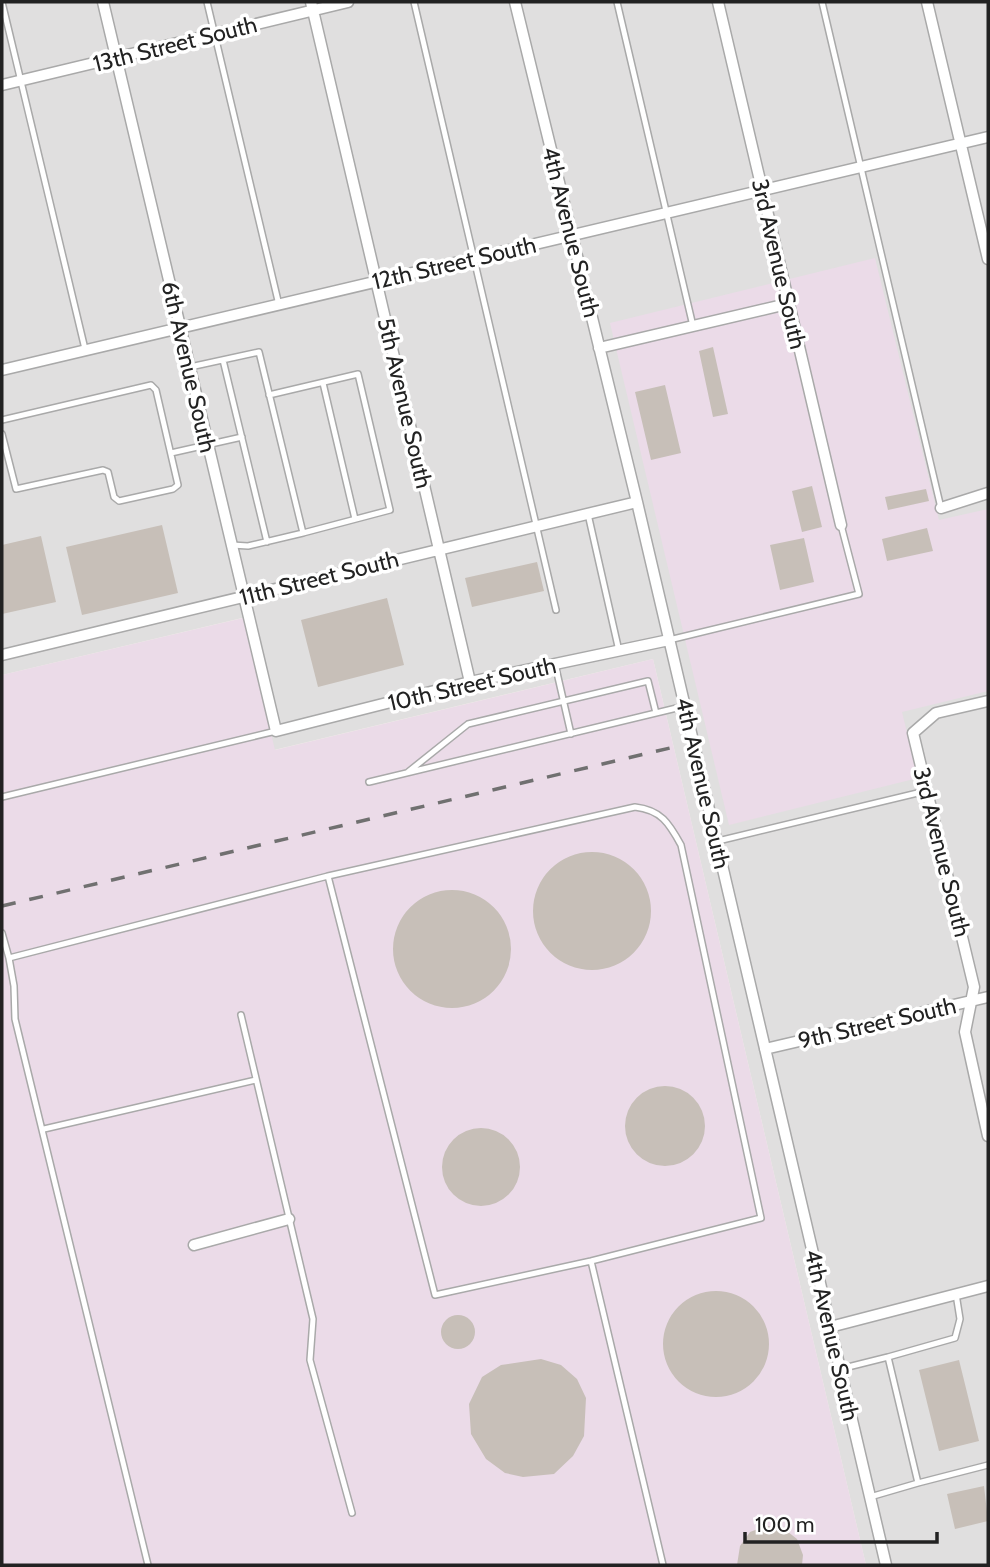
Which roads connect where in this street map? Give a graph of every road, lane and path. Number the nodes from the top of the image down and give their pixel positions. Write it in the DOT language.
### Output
graph roads {
  1 [pos="2,2"];
  2 [pos="103,2"];
  3 [pos="207,2"];
  4 [pos="348,2"];
  5 [pos="414,2"];
  6 [pos="515,2"];
  7 [pos="617,2"];
  8 [pos="718,2"];
  9 [pos="822,2"];
  10 [pos="927,2"];
  11 [pos="312,6"];
  12 [pos="214,34"];
  13 [pos="116,58"];
  14 [pos="21,81"];
  15 [pos="2,86"];
  16 [pos="988,137"];
  17 [pos="961,143"];
  18 [pos="861,167"];
  19 [pos="763,191"];
  20 [pos="666,214"];
  21 [pos="572,236"];
  22 [pos="474,259"];
  23 [pos="988,259"];
  24 [pos="377,282"];
  25 [pos="787,304"];
  26 [pos="279,305"];
  27 [pos="693,326"];
  28 [pos="180,328"];
  29 [pos="599,348"];
  30 [pos="85,350"];
  31 [pos="223,360"];
  32 [pos="190,368"];
  33 [pos="2,370"];
  34 [pos="323,383"];
  35 [pos="269,395"];
  36 [pos="2,420"];
  37 [pos="2,434"];
  38 [pos="242,437"];
  39 [pos="208,444"];
  40 [pos="171,453"];
  41 [pos="988,493"];
  42 [pos="637,502"];
  43 [pos="941,508"];
  44 [pos="587,514"];
  45 [pos="355,519"];
  46 [pos="841,525"];
  47 [pos="536,526"];
  48 [pos="303,533"];
  49 [pos="267,542"];
  50 [pos="232,545"];
  51 [pos="439,550"];
  52 [pos="244,597"];
  53 [pos="556,610"];
  54 [pos="669,640"];
  55 [pos="618,651"];
  56 [pos="2,655"];
  57 [pos="555,664"];
  58 [pos="470,682"];
  59 [pos="564,701"];
  60 [pos="988,701"];
  61 [pos="685,706"];
  62 [pos="656,713"];
  63 [pos="276,731"];
  64 [pos="571,734"];
  65 [pos="405,774"];
  66 [pos="369,782"];
  67 [pos="929,790"];
  68 [pos="2,797"];
  69 [pos="716,842"];
  70 [pos="328,876"];
  71 [pos="2,933"];
  72 [pos="9,958"];
  73 [pos="988,997"];
  74 [pos="971,1001"];
  75 [pos="241,1015"];
  76 [pos="765,1049"];
  77 [pos="256,1080"];
  78 [pos="44,1129"];
  79 [pos="988,1136"];
  80 [pos="289,1219"];
  81 [pos="194,1245"];
  82 [pos="592,1261"];
  83 [pos="988,1286"];
  84 [pos="956,1294"];
  85 [pos="830,1327"];
  86 [pos="888,1357"];
  87 [pos="840,1369"];
  88 [pos="988,1465"];
  89 [pos="918,1483"];
  90 [pos="870,1497"];
  91 [pos="352,1513"];
  92 [pos="148,1565"];
  93 [pos="663,1565"];
  94 [pos="886,1565"];
  1 -- 14 [label="lane"];
  2 -- 13 [label="street, 6th Avenue South"];
  3 -- 12 [label="lane"];
  4 -- 11 [label="street, 13th Street South"];
  5 -- 22 [label="lane"];
  6 -- 21 [label="street, 4th Avenue South"];
  7 -- 20 [label="lane"];
  8 -- 19 [label="street, 3rd Avenue South"];
  9 -- 18 [label="lane"];
  10 -- 17 [label="street"];
  11 -- 12 [label="street, 13th Street South"];
  11 -- 24 [label="street, 5th Avenue South"];
  12 -- 13 [label="street, 13th Street South"];
  12 -- 26 [label="lane"];
  13 -- 14 [label="street, 13th Street South"];
  13 -- 28 [label="street, 6th Avenue South"];
  14 -- 15 [label="street, 13th Street South"];
  14 -- 30 [label="lane"];
  16 -- 17 [label="street, 12th Street South"];
  17 -- 18 [label="street, 12th Street South"];
  17 -- 23 [label="street"];
  18 -- 19 [label="street, 12th Street South"];
  18 -- 43 [label="lane"];
  19 -- 20 [label="street, 12th Street South"];
  19 -- 25 [label="street, 3rd Avenue South"];
  20 -- 21 [label="street, 12th Street South"];
  20 -- 27 [label="lane"];
  21 -- 22 [label="street, 12th Street South"];
  21 -- 29 [label="street, 4th Avenue South"];
  22 -- 24 [label="street, 12th Street South"];
  22 -- 47 [label="lane"];
  24 -- 26 [label="street, 12th Street South"];
  24 -- 51 [label="street, 5th Avenue South"];
  25 -- 27 [label="street"];
  25 -- 46 [label="street, 3rd Avenue South"];
  26 -- 28 [label="street, 12th Street South"];
  27 -- 29 [label="street"];
  28 -- 30 [label="street, 12th Street South"];
  28 -- 32 [label="street, 6th Avenue South"];
  29 -- 42 [label="street, 4th Avenue South"];
  30 -- 33 [label="street, 12th Street South"];
  31 -- 32 [label="lane"];
  31 -- 35 [label="lane"];
  31 -- 38 [label="lane"];
  32 -- 39 [label="street, 6th Avenue South"];
  34 -- 35 [label="lane"];
  34 -- 45 [label="lane"];
  34 -- 45 [label="lane"];
  35 -- 48 [label="lane"];
  36 -- 40 [label="lane"];
  37 -- 40 [label="lane"];
  38 -- 39 [label="lane"];
  38 -- 49 [label="lane"];
  39 -- 40 [label="lane"];
  39 -- 50 [label="street, 6th Avenue South"];
  41 -- 43 [label="street"];
  42 -- 44 [label="street, 11th Street South"];
  42 -- 54 [label="street, 4th Avenue South"];
  44 -- 47 [label="street, 11th Street South"];
  44 -- 55 [label="lane"];
  45 -- 48 [label="lane"];
  46 -- 54 [label="lane"];
  47 -- 51 [label="street, 11th Street South"];
  47 -- 53 [label="lane"];
  48 -- 49 [label="lane"];
  49 -- 50 [label="lane"];
  50 -- 52 [label="street, 6th Avenue South"];
  51 -- 52 [label="street, 11th Street South"];
  51 -- 58 [label="street, 5th Avenue South"];
  52 -- 56 [label="street, 11th Street South"];
  52 -- 63 [label="street, 6th Avenue South"];
  54 -- 55 [label="street, 10th Street South"];
  54 -- 61 [label="street, 4th Avenue South"];
  55 -- 57 [label="street, 10th Street South"];
  57 -- 58 [label="street, 10th Street South"];
  57 -- 59 [label="lane"];
  58 -- 63 [label="street, 10th Street South"];
  59 -- 62 [label="lane"];
  59 -- 64 [label="lane"];
  59 -- 65 [label="lane"];
  60 -- 67 [label="street, 3rd Avenue South"];
  61 -- 62 [label="lane"];
  61 -- 69 [label="street, 4th Avenue South"];
  62 -- 64 [label="lane"];
  63 -- 68 [label="lane"];
  64 -- 65 [label="lane"];
  65 -- 66 [label="lane"];
  67 -- 69 [label="lane"];
  67 -- 74 [label="street, 3rd Avenue South"];
  69 -- 76 [label="street, 4th Avenue South"];
  70 -- 72 [label="lane"];
  70 -- 82 [label="lane"];
  70 -- 82 [label="lane"];
  71 -- 72 [label="lane"];
  72 -- 78 [label="lane"];
  73 -- 74 [label="street, 9th Street South"];
  74 -- 76 [label="street, 9th Street South"];
  74 -- 79 [label="street, 3rd Avenue South"];
  75 -- 77 [label="lane"];
  76 -- 85 [label="street, 4th Avenue South"];
  77 -- 78 [label="lane"];
  77 -- 80 [label="lane"];
  78 -- 92 [label="lane"];
  80 -- 81 [label="street"];
  80 -- 91 [label="lane"];
  82 -- 93 [label="lane"];
  83 -- 84 [label="street"];
  84 -- 85 [label="street"];
  84 -- 86 [label="lane"];
  85 -- 87 [label="street, 4th Avenue South"];
  86 -- 87 [label="lane"];
  86 -- 89 [label="lane"];
  87 -- 90 [label="street, 4th Avenue South"];
  88 -- 89 [label="lane"];
  89 -- 90 [label="lane"];
  90 -- 94 [label="street, 4th Avenue South"];
}
